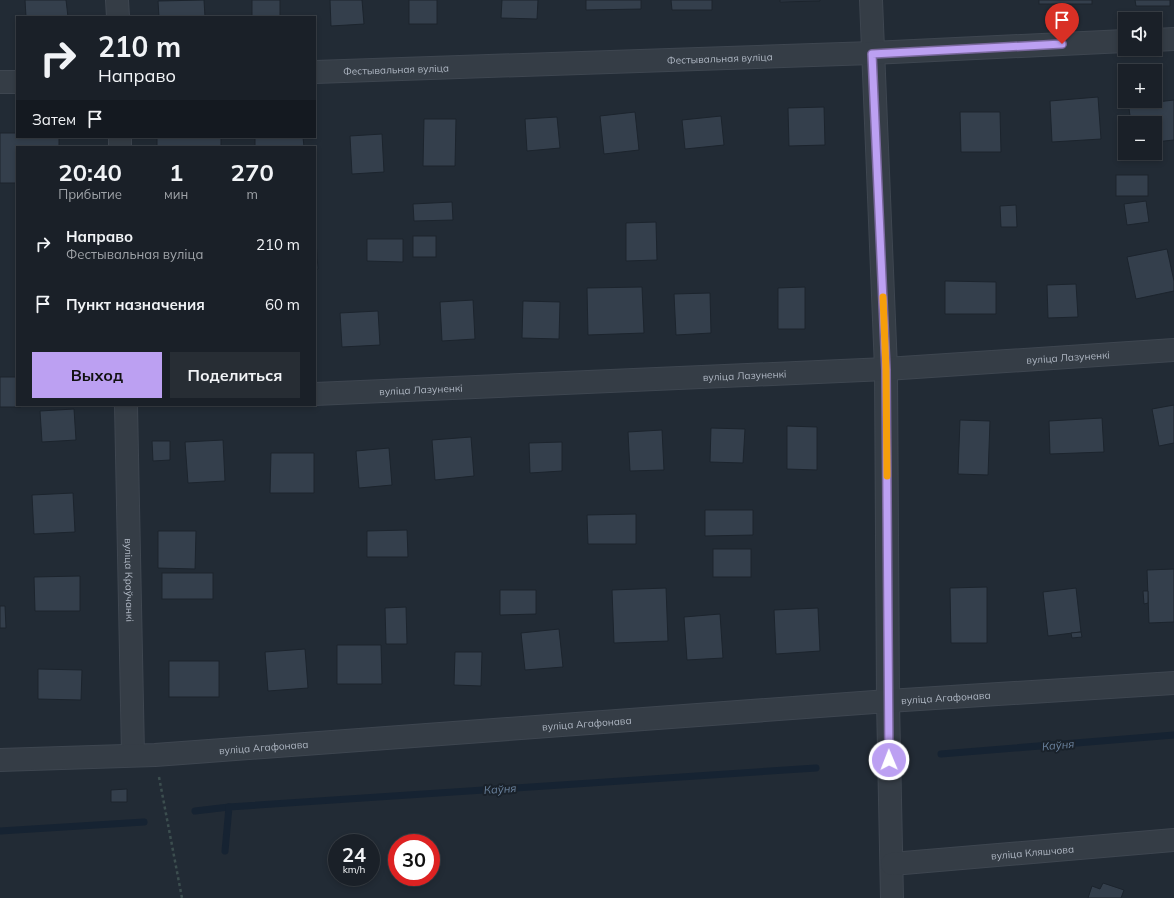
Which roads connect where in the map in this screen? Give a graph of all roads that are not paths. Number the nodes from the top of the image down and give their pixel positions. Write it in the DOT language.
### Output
graph roads {
  1 [pos="118,0"];
  2 [pos="871,0"];
  3 [pos="118,16"];
  4 [pos="1174,39"];
  5 [pos="1162,40"];
  6 [pos="1118,41"];
  7 [pos="872,54"];
  8 [pos="316,72"];
  9 [pos="0,82"];
  10 [pos="16,82"];
  11 [pos="1174,350"];
  12 [pos="886,370"];
  13 [pos="316,394"];
  14 [pos="126,406"];
  15 [pos="1174,683"];
  16 [pos="888,701"];
  17 [pos="133,756"];
  18 [pos="0,760"];
  19 [pos="1174,840"];
  20 [pos="892,864"];
  21 [pos="892,898"];
  1 -- 3 [label="street"];
  2 -- 7 [label="street"];
  4 -- 5 [label="street"];
  6 -- 7 [label="street, Фестывальная вуліца"];
  7 -- 8 [label="street, Фестывальная вуліца"];
  7 -- 12 [label="street"];
  9 -- 10 [label="street"];
  11 -- 12 [label="street, вуліца Лазуненкі"];
  12 -- 13 [label="street, вуліца Лазуненкі"];
  12 -- 16 [label="street"];
  14 -- 17 [label="street, вуліца Краўчанкі"];
  15 -- 16 [label="street, вуліца Агафонава"];
  16 -- 17 [label="street, вуліца Агафонава"];
  16 -- 20 [label="street"];
  17 -- 18 [label="street, вуліца Агафонава"];
  19 -- 20 [label="street, вуліца Кляшчова"];
  20 -- 21 [label="street"];
}
